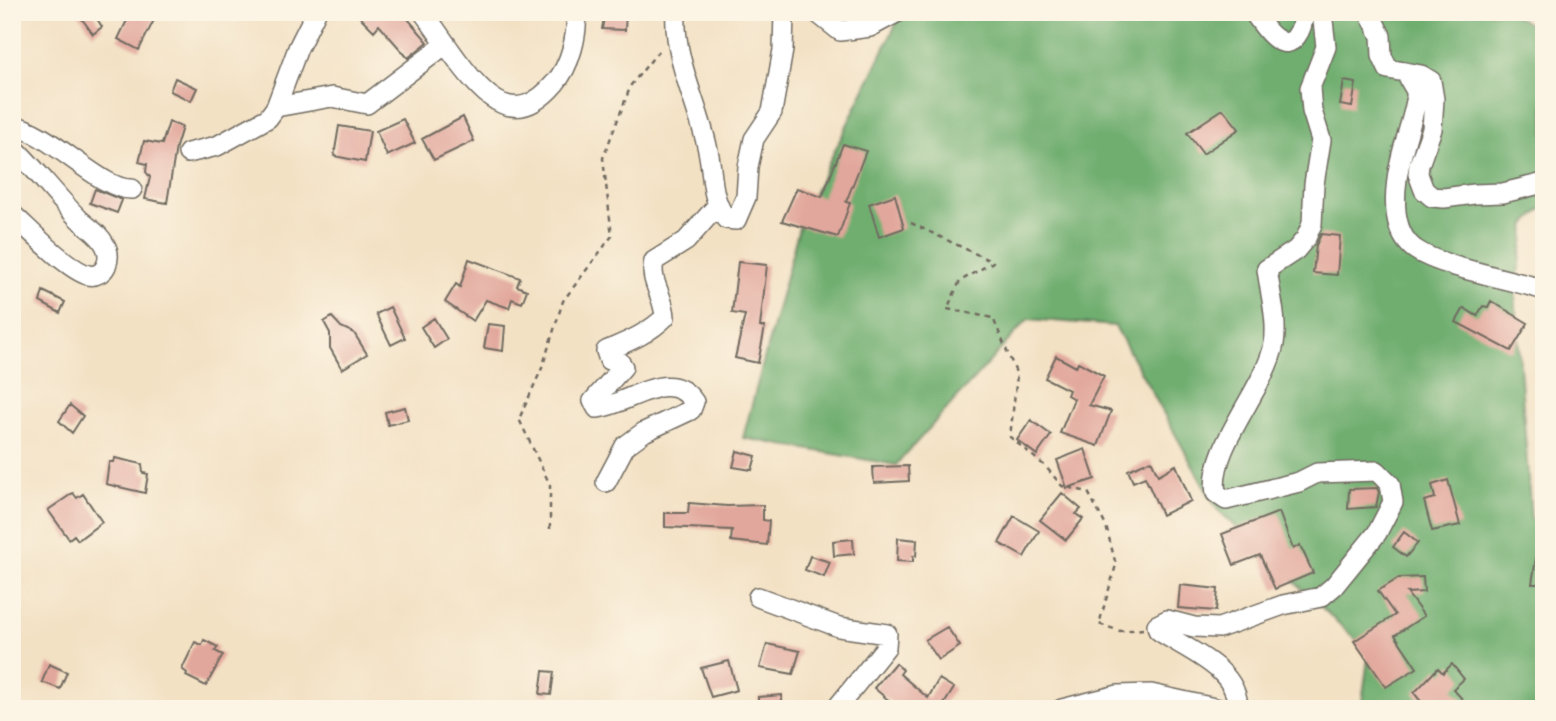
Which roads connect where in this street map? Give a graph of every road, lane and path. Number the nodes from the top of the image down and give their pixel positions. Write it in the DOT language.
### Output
graph roads {
  1 [pos="316,12"];
  2 [pos="424,12"];
  3 [pos="576,12"];
  4 [pos="676,12"];
  5 [pos="784,12"];
  6 [pos="816,12"];
  7 [pos="898,12"];
  8 [pos="1253,12"];
  9 [pos="1304,12"];
  10 [pos="1322,12"];
  11 [pos="1369,12"];
  12 [pos="675,32"];
  13 [pos="446,44"];
  14 [pos="1405,72"];
  15 [pos="275,107"];
  16 [pos="12,125"];
  17 [pos="12,146"];
  18 [pos="188,153"];
  19 [pos="1544,183"];
  20 [pos="132,189"];
  21 [pos="717,206"];
  22 [pos="12,214"];
  23 [pos="911,223"];
  24 [pos="1544,290"];
  25 [pos="606,482"];
  26 [pos="550,529"];
  27 [pos="758,597"];
  28 [pos="1157,627"];
  29 [pos="836,709"];
  30 [pos="1062,709"];
  31 [pos="1219,709"];
  32 [pos="1238,709"];
  1 -- 15 [label="street"];
  2 -- 13 [label="street"];
  3 -- 13 [label="street"];
  4 -- 12 [label="street"];
  5 -- 21 [label="street"];
  6 -- 7 [label="street"];
  8 -- 9 [label="street"];
  10 -- 28 [label="street"];
  11 -- 14 [label="street"];
  12 -- 21 [label="street"];
  12 -- 26 [label="path"];
  13 -- 15 [label="street"];
  14 -- 19 [label="street"];
  14 -- 24 [label="street"];
  15 -- 18 [label="street"];
  16 -- 20 [label="street"];
  17 -- 22 [label="street"];
  21 -- 25 [label="street"];
  23 -- 28 [label="path"];
  27 -- 29 [label="street"];
  28 -- 32 [label="street"];
  30 -- 31 [label="street"];
}
